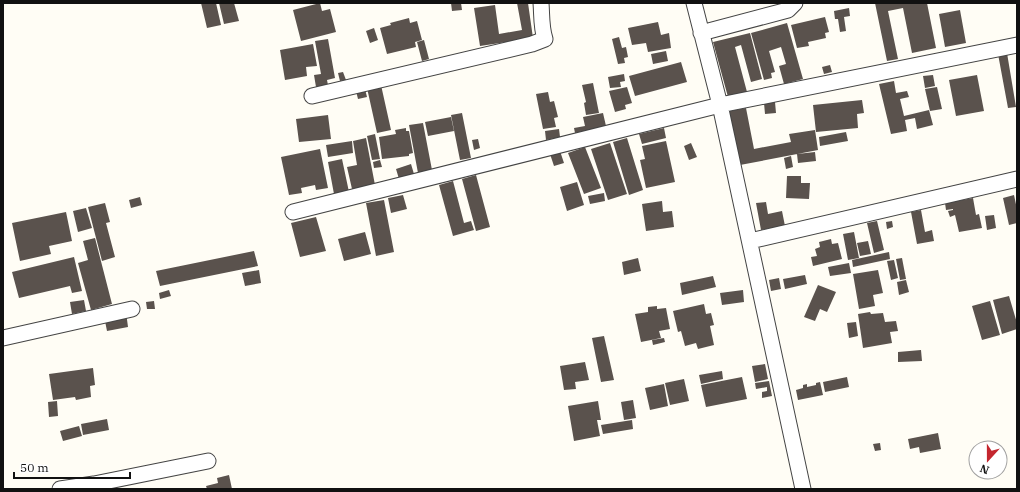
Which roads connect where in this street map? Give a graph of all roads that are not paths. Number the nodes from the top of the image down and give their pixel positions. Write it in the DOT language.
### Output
graph roads {
  1 [pos="541,3"];
  2 [pos="694,3"];
  3 [pos="795,3"];
  4 [pos="701,34"];
  5 [pos="1017,45"];
  6 [pos="312,96"];
  7 [pos="720,105"];
  8 [pos="1017,179"];
  9 [pos="293,212"];
  10 [pos="750,241"];
  11 [pos="132,309"];
  12 [pos="3,338"];
  13 [pos="208,461"];
  14 [pos="60,489"];
  15 [pos="803,489"];
  1 -- 6 [label="street"];
  2 -- 4 [label="street"];
  3 -- 4 [label="street"];
  4 -- 7 [label="street"];
  5 -- 7 [label="street"];
  7 -- 9 [label="street"];
  7 -- 10 [label="street"];
  8 -- 10 [label="street"];
  10 -- 15 [label="street"];
  11 -- 12 [label="street"];
  13 -- 14 [label="street"];
}
